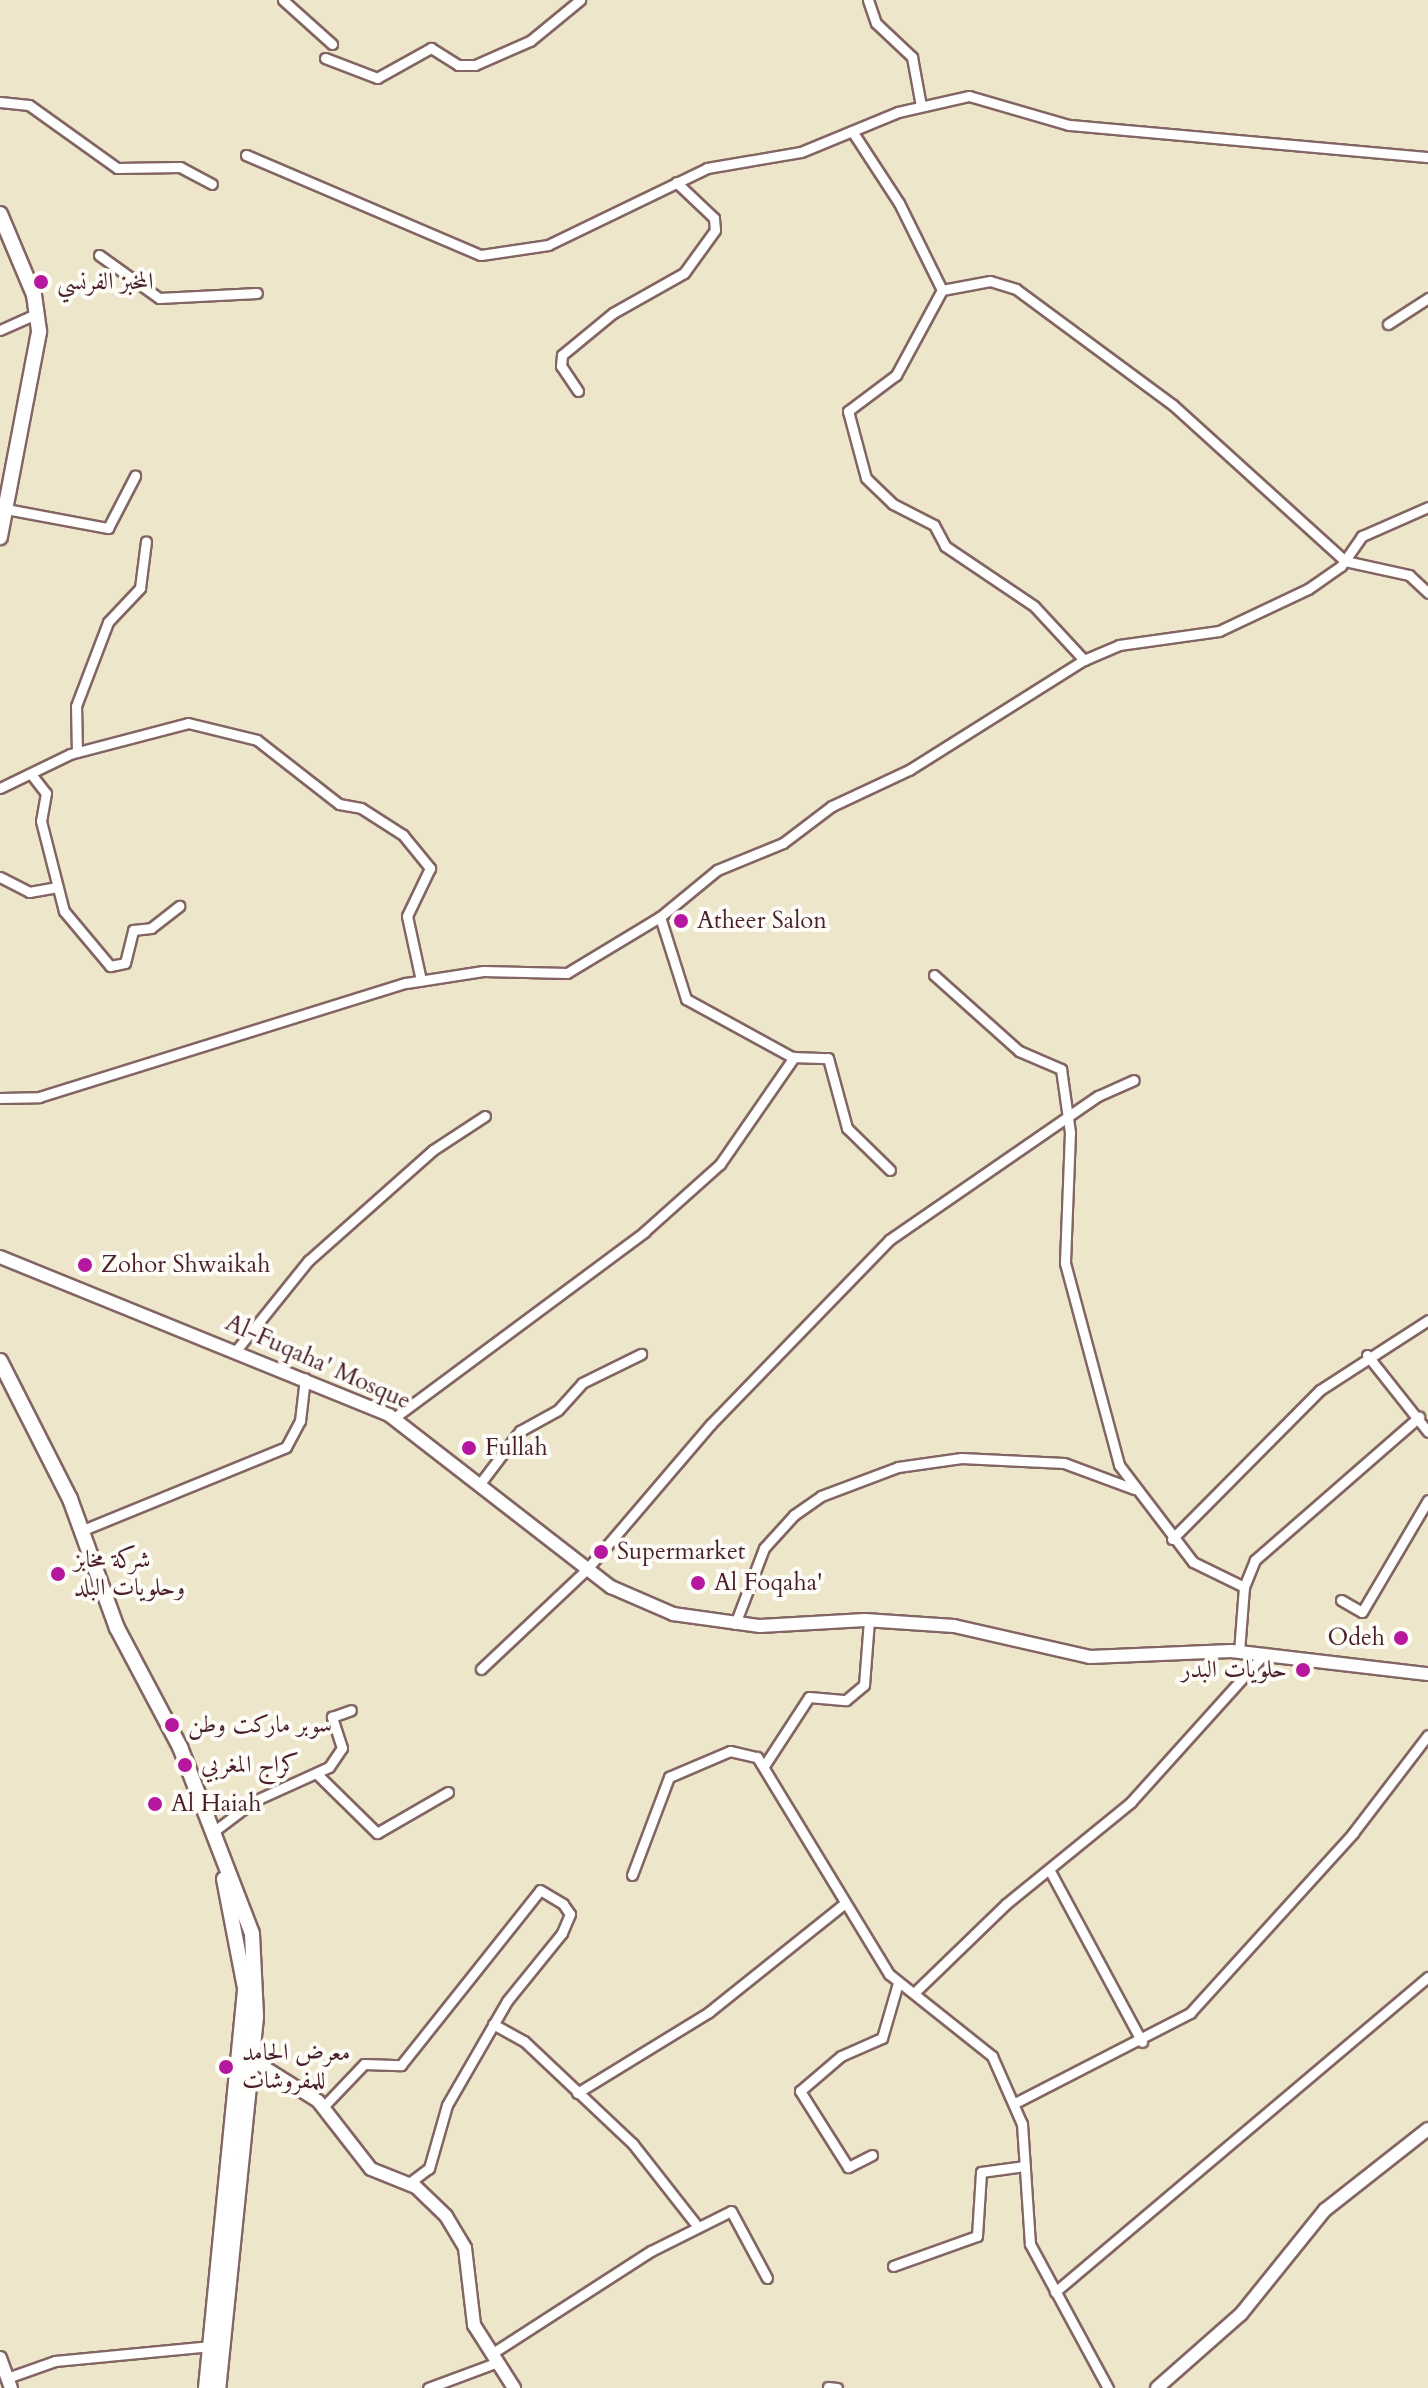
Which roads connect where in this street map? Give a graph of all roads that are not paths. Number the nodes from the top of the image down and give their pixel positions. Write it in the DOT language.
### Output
graph roads {
  1 [pos="283,0"];
  2 [pos="580,0"];
  3 [pos="868,0"];
  4 [pos="332,44"];
  5 [pos="325,58"];
  6 [pos="0,102"];
  7 [pos="921,106"];
  8 [pos="852,131"];
  9 [pos="246,155"];
  10 [pos="1428,157"];
  11 [pos="676,182"];
  12 [pos="212,184"];
  13 [pos="0,214"];
  14 [pos="99,255"];
  15 [pos="942,290"];
  16 [pos="257,293"];
  17 [pos="1428,298"];
  18 [pos="38,313"];
  19 [pos="1388,324"];
  20 [pos="0,330"];
  21 [pos="578,391"];
  22 [pos="135,476"];
  23 [pos="1428,507"];
  24 [pos="6,509"];
  25 [pos="0,537"];
  26 [pos="146,541"];
  27 [pos="1345,561"];
  28 [pos="1428,593"];
  29 [pos="1084,660"];
  30 [pos="77,752"];
  31 [pos="31,774"];
  32 [pos="0,788"];
  33 [pos="0,877"];
  34 [pos="58,887"];
  35 [pos="179,906"];
  36 [pos="660,917"];
  37 [pos="934,975"];
  38 [pos="421,980"];
  39 [pos="794,1057"];
  40 [pos="1134,1080"];
  41 [pos="0,1098"];
  42 [pos="485,1116"];
  43 [pos="1069,1116"];
  44 [pos="890,1170"];
  45 [pos="0,1257"];
  46 [pos="1428,1320"];
  47 [pos="238,1348"];
  48 [pos="641,1354"];
  49 [pos="1367,1355"];
  50 [pos="0,1361"];
  51 [pos="305,1378"];
  52 [pos="1419,1417"];
  53 [pos="394,1418"];
  54 [pos="1428,1432"];
  55 [pos="482,1481"];
  56 [pos="1134,1489"];
  57 [pos="1428,1500"];
  58 [pos="83,1530"];
  59 [pos="1172,1539"];
  60 [pos="587,1569"];
  61 [pos="1244,1587"];
  62 [pos="1341,1600"];
  63 [pos="869,1620"];
  64 [pos="735,1624"];
  65 [pos="1239,1652"];
  66 [pos="1265,1653"];
  67 [pos="481,1669"];
  68 [pos="1428,1674"];
  69 [pos="351,1710"];
  70 [pos="1428,1735"];
  71 [pos="764,1766"];
  72 [pos="318,1775"];
  73 [pos="448,1792"];
  74 [pos="213,1832"];
  75 [pos="1050,1871"];
  76 [pos="632,1875"];
  77 [pos="844,1904"];
  78 [pos="1428,1977"];
  79 [pos="898,1983"];
  80 [pos="914,1993"];
  81 [pos="493,2024"];
  82 [pos="1142,2042"];
  83 [pos="251,2059"];
  84 [pos="577,2093"];
  85 [pos="1017,2102"];
  86 [pos="323,2107"];
  87 [pos="1428,2129"];
  88 [pos="872,2155"];
  89 [pos="1025,2166"];
  90 [pos="409,2183"];
  91 [pos="698,2227"];
  92 [pos="893,2266"];
  93 [pos="767,2278"];
  94 [pos="1055,2292"];
  95 [pos="211,2346"];
  96 [pos="0,2358"];
  97 [pos="495,2358"];
  98 [pos="9,2383"];
  99 [pos="206,2388"];
  100 [pos="218,2388"];
  101 [pos="428,2388"];
  102 [pos="514,2388"];
  103 [pos="1108,2388"];
  104 [pos="1157,2388"];
  1 -- 4 [label="street"];
  2 -- 5 [label="street"];
  3 -- 7 [label="street"];
  6 -- 12 [label="street"];
  7 -- 8 [label="street"];
  7 -- 10 [label="street"];
  8 -- 11 [label="street"];
  8 -- 15 [label="street"];
  9 -- 11 [label="street"];
  11 -- 21 [label="street"];
  13 -- 18 [label="main road"];
  14 -- 16 [label="street"];
  15 -- 27 [label="street"];
  15 -- 29 [label="street"];
  17 -- 19 [label="street"];
  18 -- 20 [label="street"];
  18 -- 24 [label="main road"];
  22 -- 24 [label="street"];
  23 -- 27 [label="street"];
  24 -- 25 [label="main road"];
  26 -- 30 [label="street"];
  27 -- 28 [label="street"];
  27 -- 29 [label="street"];
  29 -- 36 [label="street"];
  30 -- 31 [label="street"];
  30 -- 38 [label="street"];
  31 -- 32 [label="street"];
  31 -- 34 [label="street"];
  33 -- 34 [label="street"];
  34 -- 35 [label="street"];
  36 -- 38 [label="street"];
  36 -- 39 [label="street"];
  37 -- 43 [label="street"];
  38 -- 41 [label="street"];
  39 -- 44 [label="street"];
  39 -- 53 [label="street"];
  40 -- 43 [label="street"];
  42 -- 47 [label="street"];
  43 -- 56 [label="street"];
  43 -- 60 [label="street"];
  45 -- 47 [label="street, Al-Fuqaha' Mosque"];
  46 -- 49 [label="street"];
  47 -- 51 [label="street, Al-Fuqaha' Mosque"];
  48 -- 55 [label="street"];
  49 -- 52 [label="street"];
  49 -- 59 [label="street"];
  50 -- 58 [label="main road"];
  51 -- 53 [label="street, Al-Fuqaha' Mosque"];
  51 -- 58 [label="street"];
  52 -- 54 [label="street"];
  52 -- 61 [label="street"];
  53 -- 55 [label="street, Al-Fuqaha' Mosque"];
  55 -- 60 [label="street, Al-Fuqaha' Mosque"];
  56 -- 59 [label="street"];
  56 -- 64 [label="street"];
  57 -- 62 [label="street"];
  58 -- 74 [label="main road"];
  59 -- 61 [label="street"];
  60 -- 64 [label="street, Al-Fuqaha' Mosque"];
  60 -- 67 [label="street"];
  61 -- 65 [label="street"];
  63 -- 64 [label="street, Al-Fuqaha' Mosque"];
  63 -- 65 [label="street, Al-Fuqaha' Mosque"];
  63 -- 71 [label="street"];
  65 -- 66 [label="street, Al-Fuqaha' Mosque"];
  66 -- 68 [label="street, Al-Fuqaha' Mosque"];
  66 -- 75 [label="street"];
  69 -- 72 [label="street"];
  70 -- 82 [label="street"];
  71 -- 76 [label="street"];
  71 -- 77 [label="street"];
  72 -- 73 [label="street"];
  72 -- 74 [label="street"];
  74 -- 83 [label="main road"];
  74 -- 95 [label="main road"];
  75 -- 80 [label="street"];
  75 -- 82 [label="street"];
  77 -- 79 [label="street"];
  77 -- 84 [label="street"];
  78 -- 94 [label="street"];
  79 -- 80 [label="street"];
  79 -- 88 [label="street"];
  80 -- 85 [label="street"];
  81 -- 84 [label="street"];
  81 -- 86 [label="street"];
  81 -- 90 [label="street"];
  82 -- 85 [label="street"];
  83 -- 86 [label="street"];
  83 -- 100 [label="main road"];
  84 -- 91 [label="street"];
  85 -- 89 [label="street"];
  86 -- 90 [label="street"];
  87 -- 104 [label="street"];
  89 -- 92 [label="street"];
  89 -- 94 [label="street"];
  90 -- 97 [label="street"];
  91 -- 93 [label="street"];
  91 -- 97 [label="street"];
  94 -- 103 [label="street"];
  95 -- 98 [label="street"];
  95 -- 99 [label="main road"];
  96 -- 98 [label="street"];
  97 -- 101 [label="street"];
  97 -- 102 [label="street"];
}
